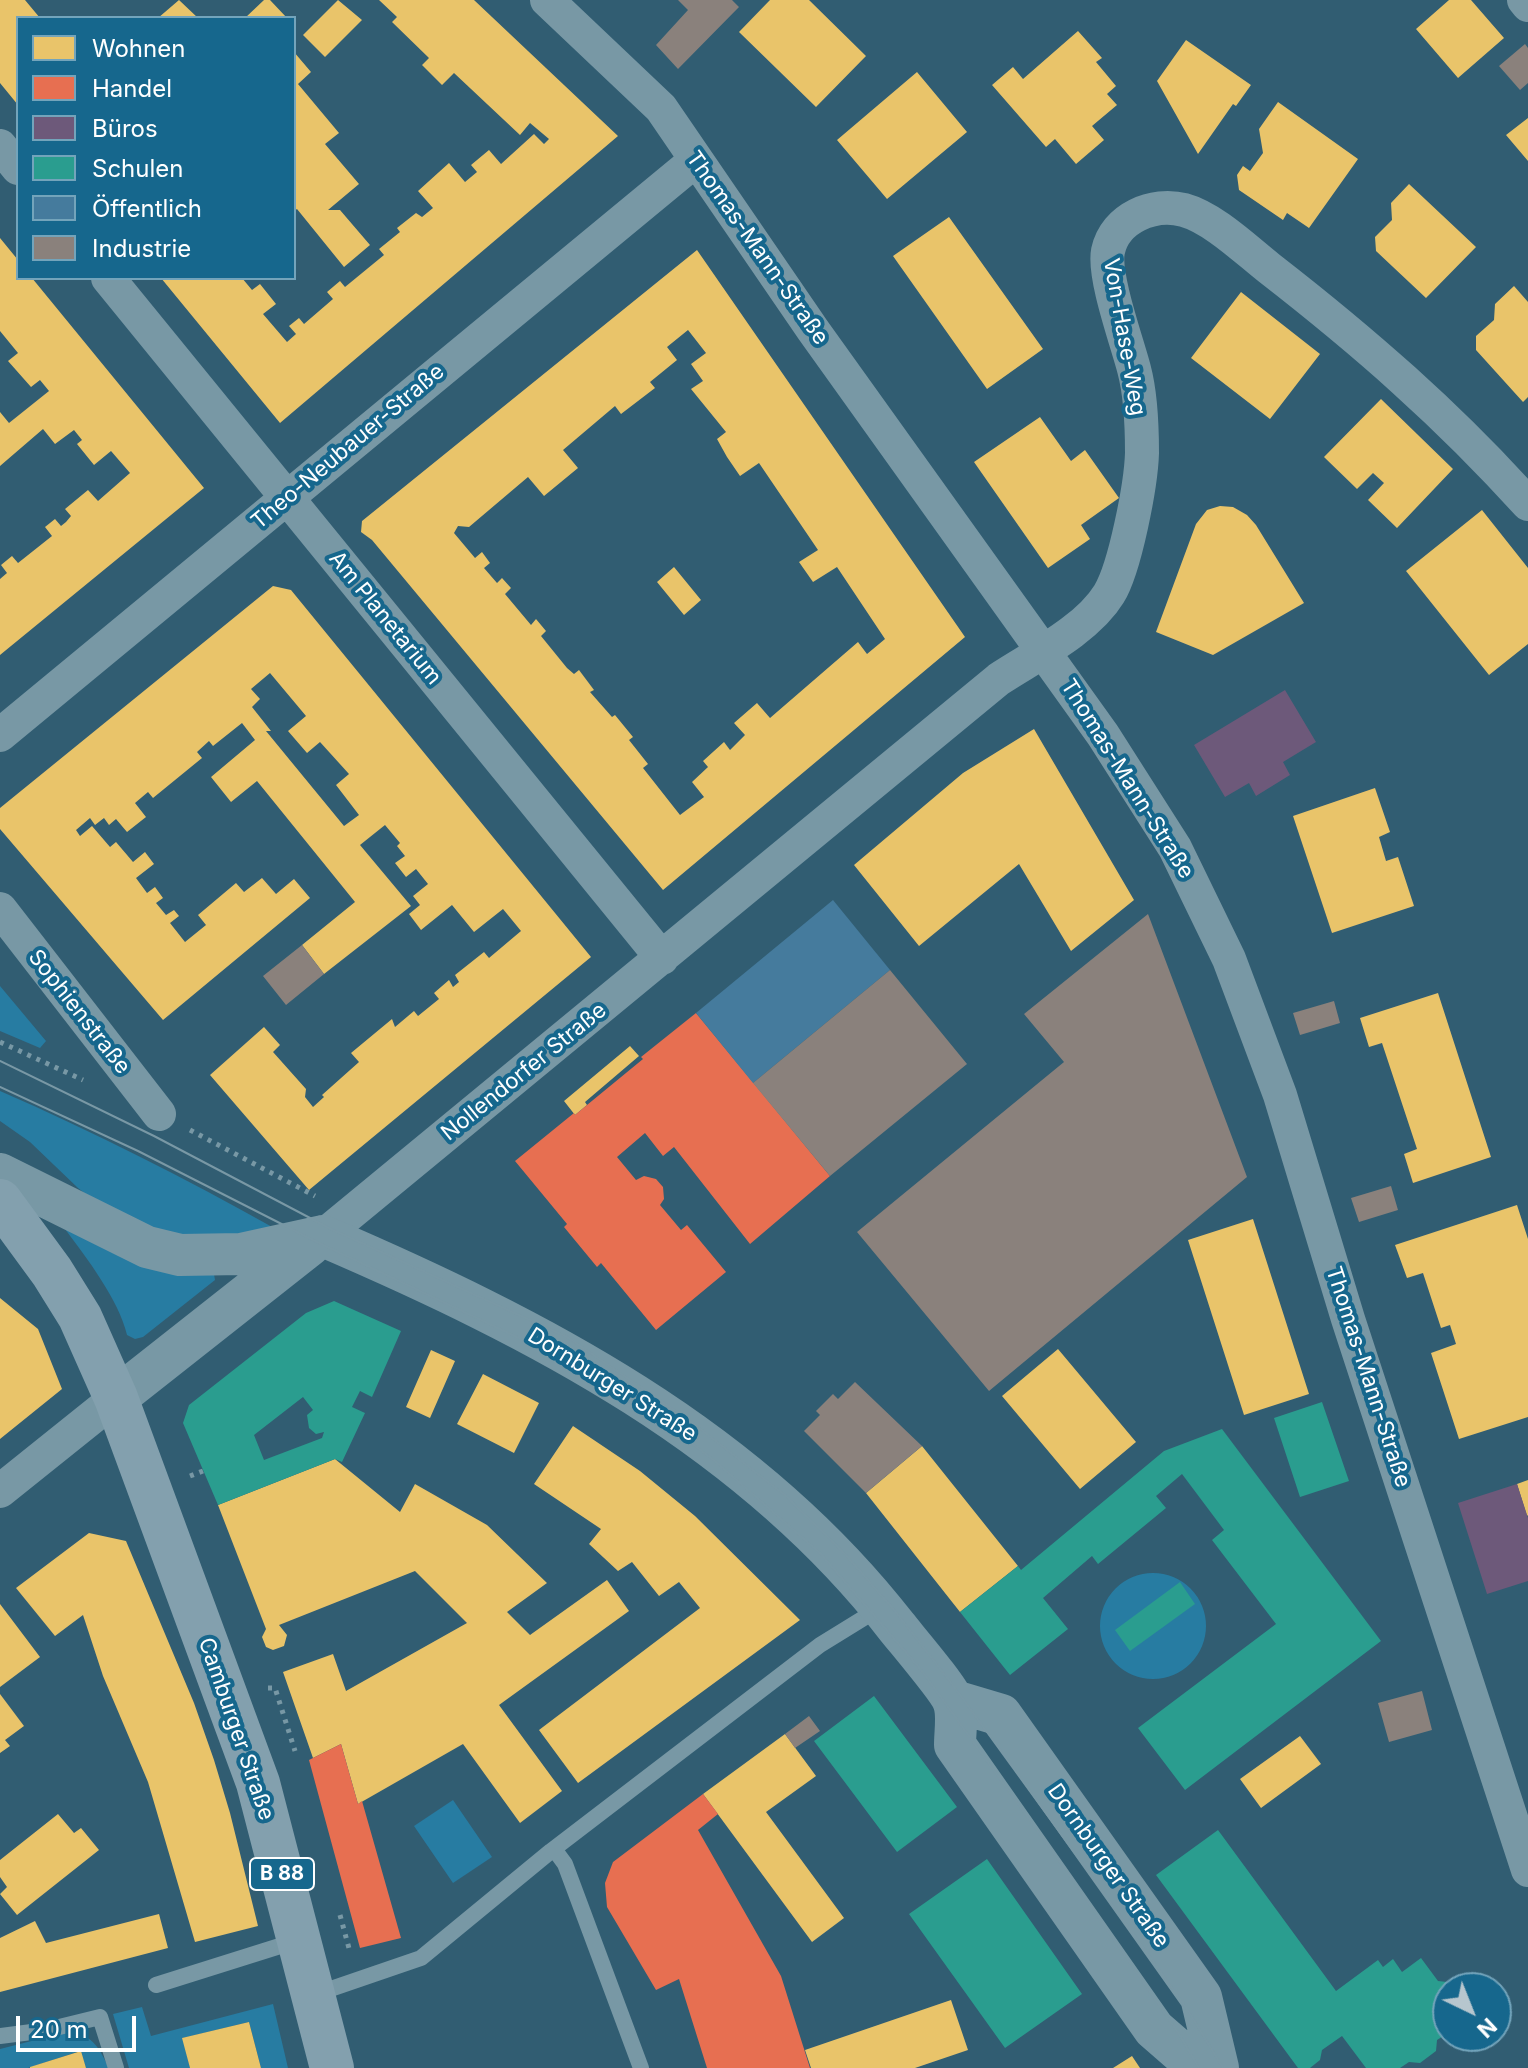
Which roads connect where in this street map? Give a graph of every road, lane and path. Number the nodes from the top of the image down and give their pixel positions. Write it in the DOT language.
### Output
graph roads {
  1 [pos="547,0"];
  2 [pos="1524,0"];
  3 [pos="1528,5"];
  4 [pos="0,146"];
  5 [pos="696,160"];
  6 [pos="16,166"];
  7 [pos="110,280"];
  8 [pos="287,498"];
  9 [pos="1528,504"];
  10 [pos="1043,649"];
  11 [pos="0,735"];
  12 [pos="0,909"];
  13 [pos="662,958"];
  14 [pos="159,1114"];
  15 [pos="0,1174"];
  16 [pos="0,1201"];
  17 [pos="323,1236"];
  18 [pos="116,1398"];
  19 [pos="0,1491"];
  20 [pos="881,1607"];
  21 [pos="954,1701"];
  22 [pos="554,1849"];
  23 [pos="1528,1870"];
  24 [pos="300,1939"];
  25 [pos="156,1985"];
  26 [pos="315,1995"];
  27 [pos="0,2036"];
  28 [pos="116,2068"];
  29 [pos="332,2068"];
  30 [pos="641,2068"];
  31 [pos="1199,2068"];
  32 [pos="1218,2068"];
  1 -- 5 [label="street, Thomas-Mann-Straße"];
  2 -- 3 [label="street"];
  4 -- 6 [label="street"];
  5 -- 8 [label="street, Theo-Neubauer-Straße"];
  5 -- 10 [label="street, Thomas-Mann-Straße"];
  7 -- 8 [label="street, Am Planetarium"];
  8 -- 11 [label="street, Theo-Neubauer-Straße"];
  8 -- 13 [label="street, Am Planetarium"];
  9 -- 10 [label="street, Von-Hase-Weg"];
  10 -- 13 [label="street, Nollendorfer Straße"];
  10 -- 23 [label="street, Thomas-Mann-Straße"];
  12 -- 14 [label="street, Sophienstraße"];
  13 -- 17 [label="street, Nollendorfer Straße"];
  15 -- 17 [label="street"];
  16 -- 18 [label="main road, B 88"];
  17 -- 18 [label="street, Nollendorfer Straße"];
  17 -- 20 [label="street, Dornburger Straße"];
  18 -- 19 [label="street, Nollendorfer Straße"];
  18 -- 24 [label="main road, Camburger Straße / B 88"];
  20 -- 21 [label="street, Dornburger Straße"];
  20 -- 22 [label="lane"];
  21 -- 31 [label="street"];
  21 -- 32 [label="street, Dornburger Straße"];
  22 -- 26 [label="lane"];
  22 -- 30 [label="lane"];
  24 -- 25 [label="lane"];
  24 -- 26 [label="main road, Camburger Straße / B 88"];
  26 -- 29 [label="main road, Camburger Straße / B 88"];
  27 -- 28 [label="lane"];
}
